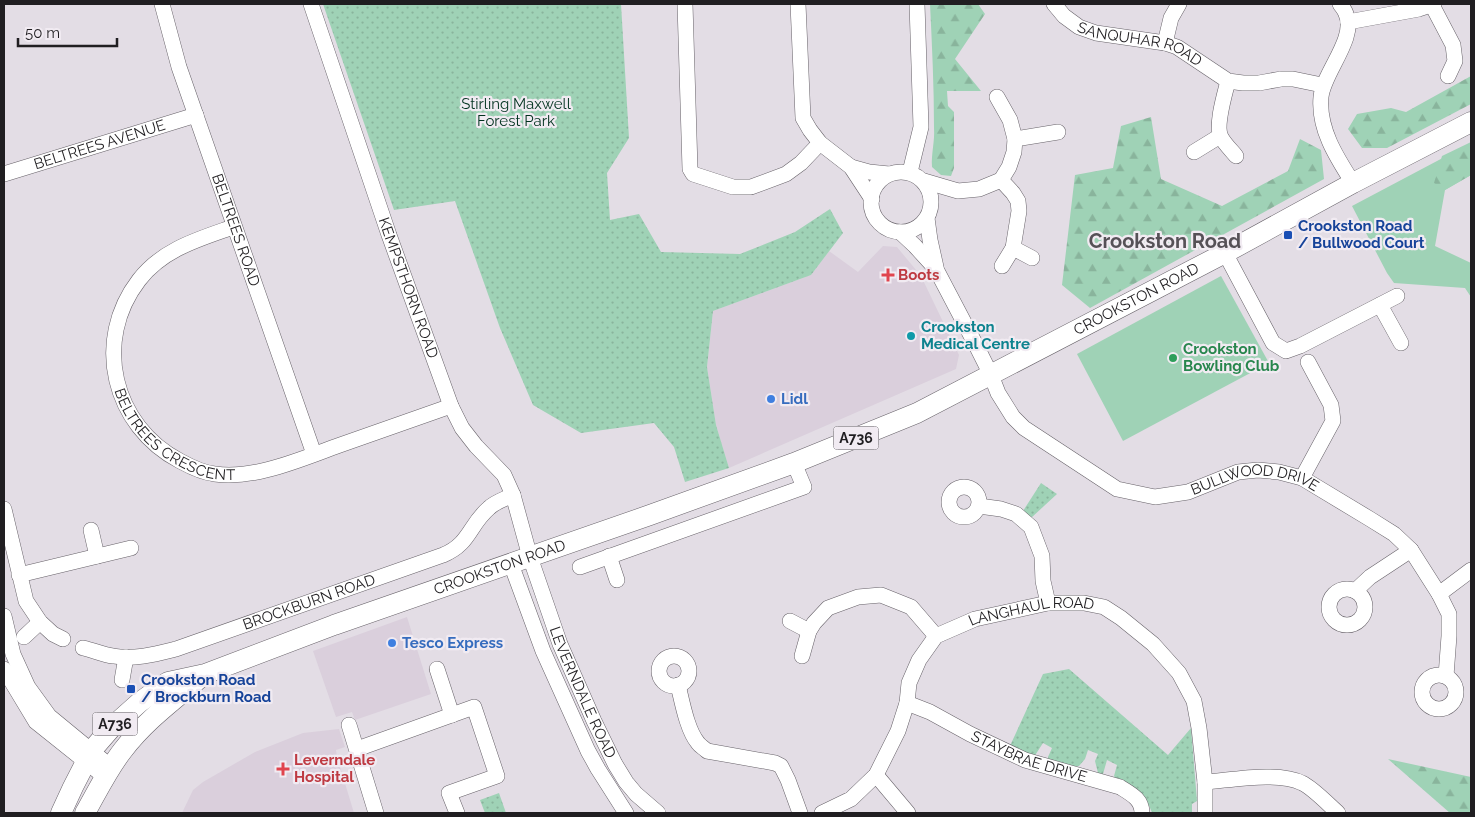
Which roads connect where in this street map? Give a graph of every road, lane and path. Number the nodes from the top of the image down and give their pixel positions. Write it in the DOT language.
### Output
graph roads {
  1 [pos="162,4"];
  2 [pos="311,4"];
  3 [pos="685,4"];
  4 [pos="798,4"];
  5 [pos="916,4"];
  6 [pos="1054,4"];
  7 [pos="1179,4"];
  8 [pos="1340,4"];
  9 [pos="1433,4"];
  10 [pos="1348,22"];
  11 [pos="1165,43"];
  12 [pos="1448,76"];
  13 [pos="1228,81"];
  14 [pos="1322,85"];
  15 [pos="997,97"];
  16 [pos="196,115"];
  17 [pos="1471,122"];
  18 [pos="1058,132"];
  19 [pos="1220,136"];
  20 [pos="1015,139"];
  21 [pos="820,143"];
  22 [pos="1194,152"];
  23 [pos="1236,156"];
  24 [pos="851,167"];
  25 [pos="910,172"];
  26 [pos="4,174"];
  27 [pos="890,174"];
  28 [pos="1001,180"];
  29 [pos="924,181"];
  30 [pos="1353,183"];
  31 [pos="958,191"];
  32 [pos="872,199"];
  33 [pos="929,215"];
  34 [pos="234,227"];
  35 [pos="900,232"];
  36 [pos="1013,248"];
  37 [pos="1224,254"];
  38 [pos="1032,258"];
  39 [pos="1002,266"];
  40 [pos="936,268"];
  41 [pos="1397,296"];
  42 [pos="1380,304"];
  43 [pos="1401,343"];
  44 [pos="1308,362"];
  45 [pos="991,374"];
  46 [pos="451,406"];
  47 [pos="314,454"];
  48 [pos="794,463"];
  49 [pos="1302,478"];
  50 [pos="513,495"];
  51 [pos="979,506"];
  52 [pos="4,509"];
  53 [pos="91,530"];
  54 [pos="131,548"];
  55 [pos="1411,550"];
  56 [pos="97,556"];
  57 [pos="609,556"];
  58 [pos="530,557"];
  59 [pos="511,564"];
  60 [pos="580,568"];
  61 [pos="1471,570"];
  62 [pos="19,575"];
  63 [pos="617,580"];
  64 [pos="1355,591"];
  65 [pos="1439,594"];
  66 [pos="1048,603"];
  67 [pos="4,616"];
  68 [pos="790,621"];
  69 [pos="40,622"];
  70 [pos="809,630"];
  71 [pos="6,636"];
  72 [pos="936,636"];
  73 [pos="24,637"];
  74 [pos="63,639"];
  75 [pos="83,648"];
  76 [pos="8,655"];
  77 [pos="802,656"];
  78 [pos="126,657"];
  79 [pos="4,669"];
  80 [pos="437,669"];
  81 [pos="205,674"];
  82 [pos="1446,676"];
  83 [pos="122,680"];
  84 [pos="678,685"];
  85 [pos="907,703"];
  86 [pos="452,714"];
  87 [pos="349,725"];
  88 [pos="357,749"];
  89 [pos="89,756"];
  90 [pos="109,772"];
  91 [pos="876,775"];
  92 [pos="1205,782"];
  93 [pos="61,813"];
  94 [pos="86,813"];
  95 [pos="376,813"];
  96 [pos="456,813"];
  97 [pos="626,813"];
  98 [pos="658,813"];
  99 [pos="800,813"];
  100 [pos="822,813"];
  101 [pos="908,813"];
  102 [pos="1142,813"];
  103 [pos="1205,813"];
  104 [pos="1338,813"];
  1 -- 16 [label="street, BELTREES ROAD"];
  2 -- 46 [label="street, KEMPSTHORN ROAD"];
  3 -- 21 [label="street"];
  4 -- 21 [label="street"];
  5 -- 25 [label="street"];
  6 -- 11 [label="street, SANQUHAR ROAD"];
  7 -- 11 [label="street"];
  8 -- 10 [label="street"];
  9 -- 10 [label="street"];
  9 -- 12 [label="street"];
  10 -- 14 [label="street"];
  11 -- 13 [label="street, SANQUHAR ROAD"];
  13 -- 14 [label="street, SANQUHAR ROAD"];
  13 -- 19 [label="street"];
  14 -- 30 [label="street"];
  15 -- 20 [label="street"];
  16 -- 26 [label="street, BELTREES AVENUE"];
  16 -- 34 [label="street, BELTREES ROAD"];
  17 -- 30 [label="main road, CROOKSTON ROAD / A736"];
  18 -- 20 [label="street"];
  19 -- 22 [label="street"];
  19 -- 23 [label="street"];
  20 -- 28 [label="street"];
  21 -- 24 [label="street"];
  24 -- 27 [label="street"];
  24 -- 32 [label="street"];
  25 -- 27 [label="street"];
  25 -- 29 [label="street"];
  27 -- 32 [label="street"];
  28 -- 31 [label="street"];
  28 -- 36 [label="street"];
  29 -- 31 [label="street"];
  29 -- 33 [label="street"];
  30 -- 37 [label="main road, CROOKSTON ROAD / A736"];
  31 -- 33 [label="street"];
  32 -- 35 [label="street"];
  33 -- 35 [label="street"];
  33 -- 40 [label="street"];
  34 -- 47 [label="street, BELTREES ROAD"];
  34 -- 47 [label="street, BELTREES CRESCENT"];
  35 -- 40 [label="street"];
  36 -- 38 [label="street"];
  36 -- 39 [label="street"];
  37 -- 42 [label="street"];
  37 -- 45 [label="main road, CROOKSTON ROAD / A736"];
  40 -- 45 [label="street, BULLWOOD DRIVE"];
  41 -- 42 [label="street"];
  42 -- 43 [label="street"];
  44 -- 49 [label="street"];
  45 -- 48 [label="main road, CROOKSTON ROAD / A736"];
  45 -- 49 [label="street, BULLWOOD DRIVE"];
  46 -- 47 [label="street, BELTREES CRESCENT"];
  46 -- 50 [label="street, KEMPSTHORN ROAD"];
  48 -- 57 [label="street, CROOKSTON ROAD"];
  48 -- 58 [label="main road, CROOKSTON ROAD / A736"];
  49 -- 55 [label="street, BULLWOOD DRIVE"];
  50 -- 58 [label="street, KEMPSTHORN ROAD"];
  50 -- 78 [label="street, BROCKBURN ROAD"];
  51 -- 66 [label="street"];
  52 -- 62 [label="street"];
  53 -- 56 [label="street"];
  54 -- 56 [label="street"];
  55 -- 64 [label="street"];
  55 -- 65 [label="street, BULLWOOD DRIVE"];
  56 -- 62 [label="street"];
  57 -- 60 [label="street, CROOKSTON ROAD"];
  57 -- 63 [label="street"];
  58 -- 59 [label="main road, CROOKSTON ROAD / A736"];
  58 -- 98 [label="street, LEVERNDALE ROAD"];
  59 -- 81 [label="main road, CROOKSTON ROAD / A736"];
  59 -- 97 [label="street, LEVERNDALE ROAD"];
  61 -- 65 [label="street"];
  62 -- 69 [label="street"];
  65 -- 82 [label="street, BULLWOOD DRIVE"];
  66 -- 72 [label="street, LANGHAUL ROAD"];
  66 -- 92 [label="street, LANGHAUL ROAD"];
  67 -- 71 [label="street"];
  68 -- 70 [label="street"];
  69 -- 73 [label="street"];
  69 -- 74 [label="street"];
  70 -- 72 [label="street"];
  70 -- 77 [label="street"];
  71 -- 76 [label="street"];
  72 -- 85 [label="street"];
  75 -- 78 [label="street, BROCKBURN ROAD"];
  76 -- 89 [label="street"];
  78 -- 83 [label="street"];
  79 -- 89 [label="street"];
  80 -- 86 [label="street"];
  81 -- 89 [label="main road, CROOKSTON ROAD / A736"];
  81 -- 90 [label="main road, CROOKSTON ROAD / A736"];
  84 -- 99 [label="street"];
  85 -- 91 [label="street"];
  85 -- 102 [label="street, STAYBRAE DRIVE"];
  86 -- 88 [label="street"];
  86 -- 96 [label="street"];
  87 -- 88 [label="street"];
  88 -- 95 [label="street"];
  89 -- 90 [label="street"];
  89 -- 93 [label="main road, CROOKSTON ROAD / A736"];
  90 -- 94 [label="main road, CROOKSTON ROAD / A736"];
  91 -- 100 [label="street"];
  91 -- 101 [label="street"];
  92 -- 103 [label="street, LANGHAUL ROAD"];
  92 -- 104 [label="street"];
}
